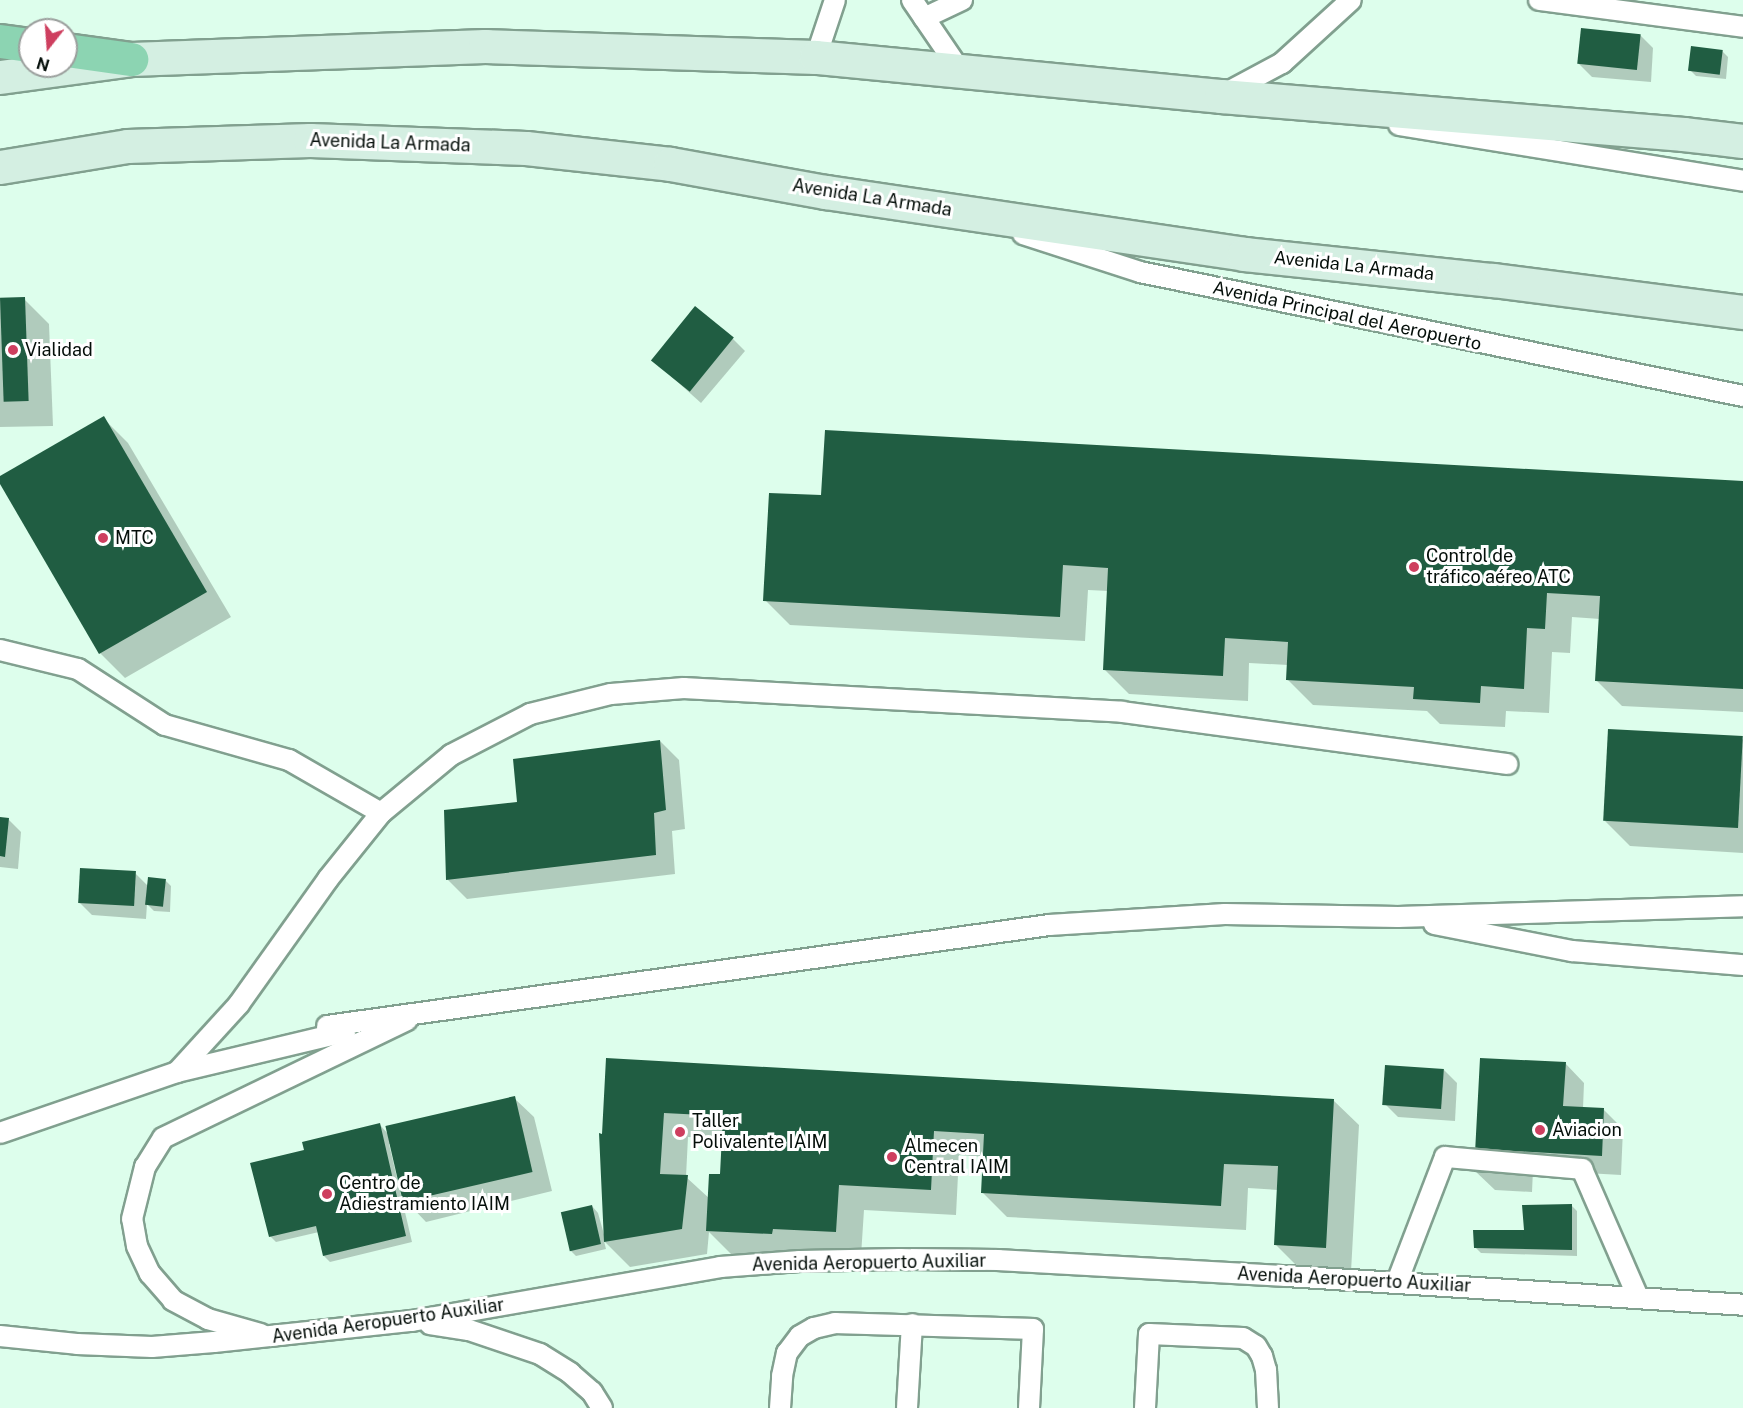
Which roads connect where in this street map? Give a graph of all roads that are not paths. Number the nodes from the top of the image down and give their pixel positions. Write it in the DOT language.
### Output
graph roads {
  1 [pos="835,0"];
  2 [pos="912,0"];
  3 [pos="962,0"];
  4 [pos="1351,0"];
  5 [pos="1539,0"];
  6 [pos="924,18"];
  7 [pos="1743,27"];
  8 [pos="0,41"];
  9 [pos="18,43"];
  10 [pos="78,52"];
  11 [pos="816,57"];
  12 [pos="131,59"];
  13 [pos="959,69"];
  14 [pos="0,77"];
  15 [pos="1221,96"];
  16 [pos="1743,141"];
  17 [pos="0,167"];
  18 [pos="1743,181"];
  19 [pos="958,212"];
  20 [pos="1743,312"];
  21 [pos="1743,396"];
  22 [pos="0,650"];
  23 [pos="1509,764"];
  24 [pos="381,813"];
  25 [pos="1743,906"];
  26 [pos="1398,916"];
  27 [pos="1743,965"];
  28 [pos="423,1013"];
  29 [pos="327,1026"];
  30 [pos="177,1072"];
  31 [pos="0,1133"];
  32 [pos="1397,1282"];
  33 [pos="1638,1298"];
  34 [pos="1743,1305"];
  35 [pos="412,1321"];
  36 [pos="912,1324"];
  37 [pos="0,1336"];
  38 [pos="272,1337"];
  39 [pos="602,1408"];
  40 [pos="780,1408"];
  41 [pos="907,1408"];
  42 [pos="1029,1408"];
  43 [pos="1145,1408"];
  44 [pos="1268,1408"];
  1 -- 11 [label="lane"];
  2 -- 6 [label="lane"];
  3 -- 6 [label="lane"];
  4 -- 15 [label="lane"];
  5 -- 7 [label="lane"];
  6 -- 13 [label="lane"];
  8 -- 9 [label="highway"];
  10 -- 12 [label="highway"];
  11 -- 12 [label="main road"];
  11 -- 13 [label="main road"];
  12 -- 14 [label="main road"];
  13 -- 15 [label="main road"];
  15 -- 16 [label="main road"];
  15 -- 18 [label="lane"];
  17 -- 19 [label="main road, Avenida La Armada"];
  19 -- 20 [label="main road, Avenida La Armada"];
  19 -- 21 [label="lane, Avenida Principal del Aeropuerto"];
  22 -- 24 [label="lane"];
  23 -- 24 [label="lane"];
  24 -- 30 [label="lane"];
  25 -- 26 [label="lane"];
  26 -- 27 [label="lane"];
  26 -- 28 [label="lane"];
  28 -- 29 [label="lane"];
  28 -- 30 [label="lane"];
  28 -- 38 [label="lane"];
  30 -- 31 [label="lane"];
  32 -- 33 [label="lane, Avenida Aeropuerto Auxiliar"];
  32 -- 33 [label="lane"];
  32 -- 35 [label="lane, Avenida Aeropuerto Auxiliar"];
  33 -- 34 [label="lane, Avenida Aeropuerto Auxiliar"];
  35 -- 38 [label="lane, Avenida Aeropuerto Auxiliar"];
  35 -- 39 [label="lane"];
  36 -- 40 [label="lane"];
  36 -- 41 [label="lane"];
  36 -- 42 [label="lane"];
  37 -- 38 [label="lane, Avenida Aeropuerto Auxiliar"];
  43 -- 44 [label="lane"];
}
